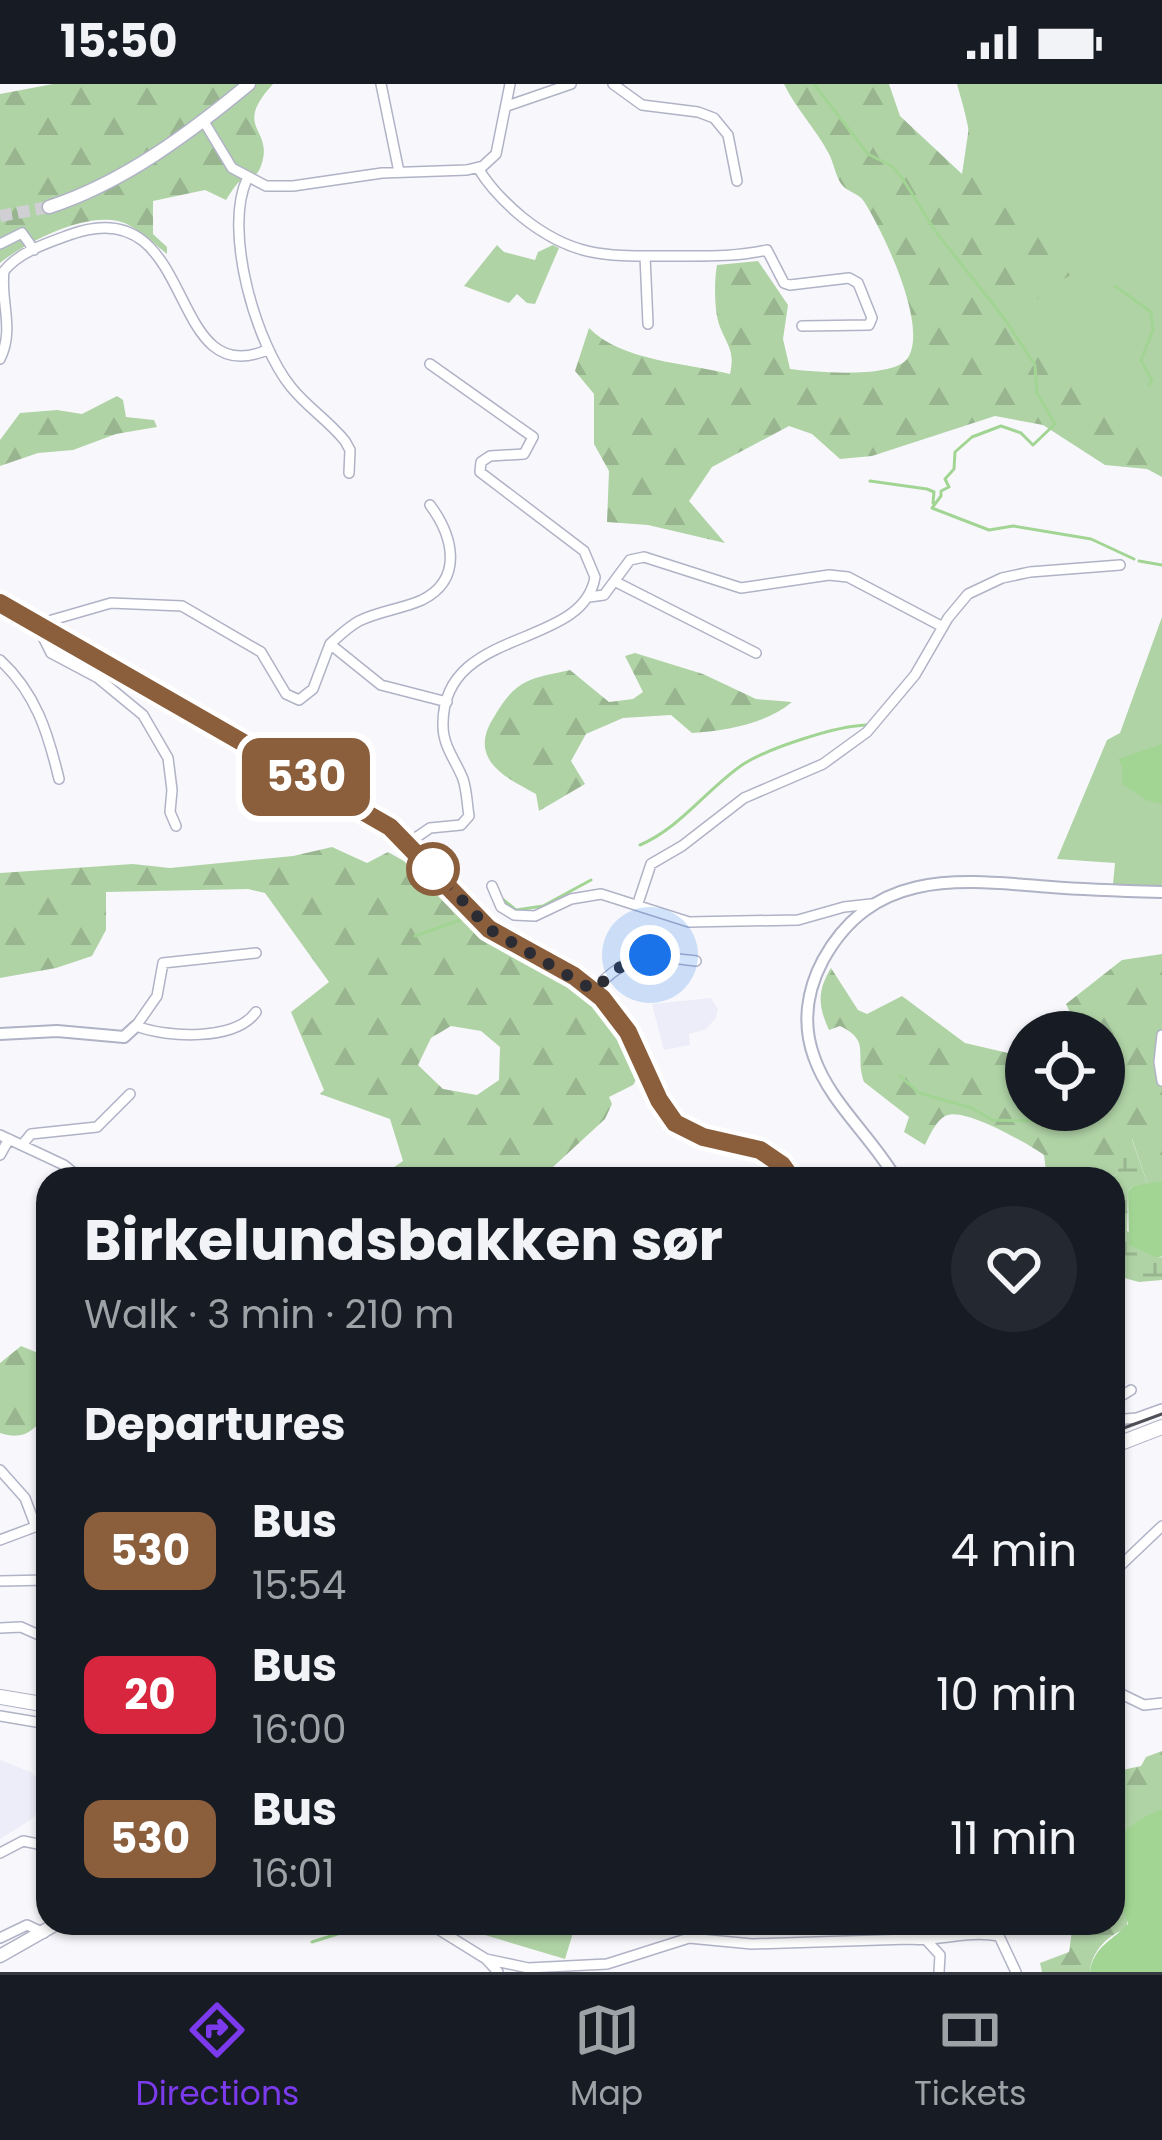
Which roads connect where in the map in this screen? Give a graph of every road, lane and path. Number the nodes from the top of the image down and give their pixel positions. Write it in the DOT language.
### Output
graph roads {
  1 [pos="249,84"];
  2 [pos="381,84"];
  3 [pos="510,84"];
  4 [pos="571,84"];
  5 [pos="613,84"];
  6 [pos="507,106"];
  7 [pos="202,120"];
  8 [pos="478,168"];
  9 [pos="399,172"];
  10 [pos="247,179"];
  11 [pos="736,181"];
  12 [pos="50,207"];
  13 [pos="0,244"];
  14 [pos="34,250"];
  15 [pos="646,256"];
  16 [pos="648,324"];
  17 [pos="802,326"];
  18 [pos="267,350"];
  19 [pos="0,359"];
  20 [pos="430,364"];
  21 [pos="349,473"];
  22 [pos="430,505"];
  23 [pos="1120,565"];
  24 [pos="616,582"];
  25 [pos="589,597"];
  26 [pos="0,604"];
  27 [pos="943,627"];
  28 [pos="45,632"];
  29 [pos="330,644"];
  30 [pos="756,653"];
  31 [pos="0,660"];
  32 [pos="447,702"];
  33 [pos="59,779"];
  34 [pos="176,826"];
  35 [pos="408,843"];
  36 [pos="492,886"];
  37 [pos="1162,892"];
  38 [pos="638,903"];
  39 [pos="872,904"];
  40 [pos="256,953"];
  41 [pos="696,961"];
  42 [pos="593,990"];
  43 [pos="256,1012"];
  44 [pos="136,1026"];
  45 [pos="0,1034"];
  46 [pos="1162,1035"];
  47 [pos="1162,1081"];
  48 [pos="130,1094"];
  49 [pos="5,1137"];
  50 [pos="22,1145"];
  51 [pos="0,1155"];
  52 [pos="66,1167"];
  53 [pos="783,1167"];
  54 [pos="887,1167"];
  55 [pos="1131,1390"];
  56 [pos="1125,1394"];
  57 [pos="1162,1409"];
  58 [pos="1125,1419"];
  59 [pos="1162,1427"];
  60 [pos="1125,1441"];
  61 [pos="0,1470"];
  62 [pos="1162,1526"];
  63 [pos="36,1527"];
  64 [pos="0,1540"];
  65 [pos="1125,1561"];
  66 [pos="36,1580"];
  67 [pos="0,1581"];
  68 [pos="0,1628"];
  69 [pos="36,1634"];
  70 [pos="1125,1696"];
  71 [pos="0,1697"];
  72 [pos="36,1703"];
  73 [pos="1162,1703"];
  74 [pos="0,1716"];
  75 [pos="36,1722"];
  76 [pos="36,1844"];
  77 [pos="0,1852"];
  78 [pos="36,1929"];
  79 [pos="40,1935"];
  80 [pos="448,1935"];
  81 [pos="951,1935"];
  82 [pos="985,1935"];
  83 [pos="0,1938"];
  84 [pos="928,1942"];
  85 [pos="0,1956"];
  86 [pos="487,1959"];
  87 [pos="498,1972"];
  88 [pos="939,1972"];
  89 [pos="1016,1972"];
  1 -- 7 [label="main road"];
  2 -- 9 [label="street"];
  3 -- 6 [label="street"];
  4 -- 6 [label="street"];
  5 -- 11 [label="street"];
  6 -- 8 [label="street"];
  7 -- 10 [label="street"];
  7 -- 12 [label="main road"];
  8 -- 9 [label="street"];
  8 -- 15 [label="street"];
  9 -- 10 [label="street"];
  10 -- 18 [label="street"];
  13 -- 14 [label="street"];
  14 -- 18 [label="street"];
  14 -- 19 [label="street"];
  15 -- 16 [label="street"];
  15 -- 17 [label="street"];
  18 -- 21 [label="street"];
  20 -- 25 [label="street"];
  22 -- 29 [label="street"];
  23 -- 27 [label="street"];
  24 -- 25 [label="street"];
  24 -- 27 [label="street"];
  24 -- 30 [label="street"];
  25 -- 32 [label="street"];
  26 -- 28 [label="main road"];
  27 -- 38 [label="street"];
  28 -- 29 [label="street"];
  28 -- 34 [label="street"];
  28 -- 35 [label="main road"];
  29 -- 32 [label="street"];
  31 -- 33 [label="street"];
  32 -- 35 [label="street"];
  35 -- 42 [label="main road"];
  36 -- 38 [label="street"];
  37 -- 39 [label="street"];
  38 -- 39 [label="street"];
  39 -- 54 [label="street"];
  40 -- 44 [label="street"];
  41 -- 42 [label="street"];
  42 -- 53 [label="main road"];
  43 -- 44 [label="street"];
  44 -- 45 [label="street"];
  46 -- 47 [label="street"];
  48 -- 50 [label="street"];
  49 -- 50 [label="street"];
  49 -- 51 [label="street"];
  50 -- 52 [label="street"];
  55 -- 56 [label="street"];
  57 -- 58 [label="street"];
  59 -- 60 [label="main road"];
  61 -- 63 [label="street"];
  62 -- 65 [label="street"];
  63 -- 64 [label="street"];
  66 -- 67 [label="street"];
  68 -- 69 [label="street"];
  70 -- 73 [label="street"];
  71 -- 72 [label="main road"];
  74 -- 75 [label="street"];
  76 -- 77 [label="street"];
  78 -- 83 [label="street"];
  79 -- 85 [label="main road"];
  80 -- 86 [label="street"];
  81 -- 84 [label="street"];
  82 -- 89 [label="street"];
  84 -- 86 [label="street"];
  84 -- 88 [label="street"];
  86 -- 87 [label="street"];
}
